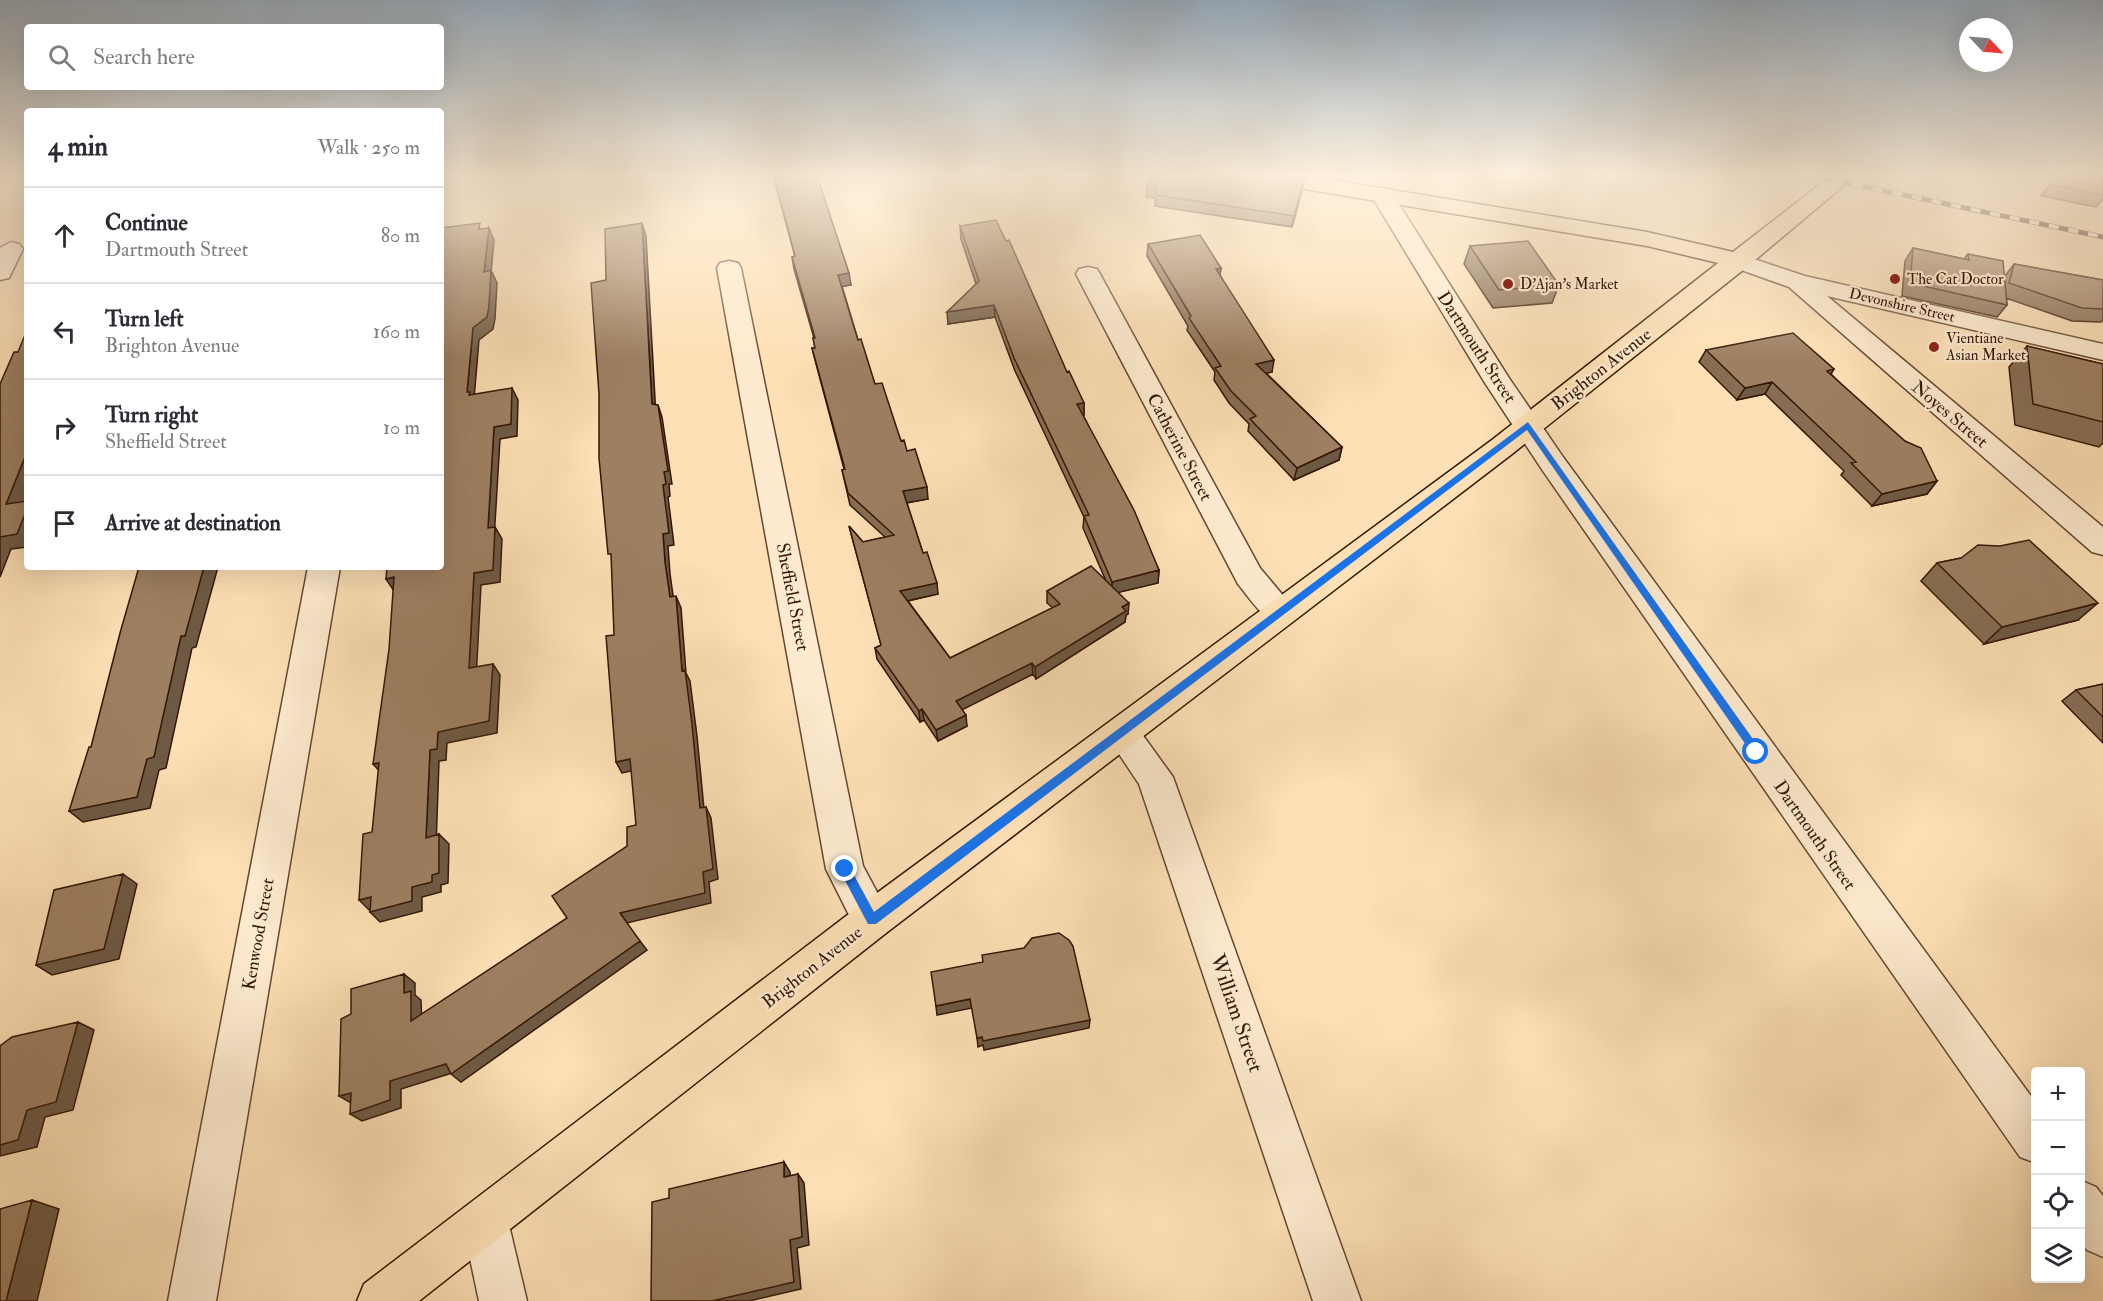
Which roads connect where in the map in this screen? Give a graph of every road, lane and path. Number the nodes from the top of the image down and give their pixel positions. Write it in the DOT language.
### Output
graph roads {
  1 [pos="1408,237"];
  2 [pos="1633,237"];
  3 [pos="1769,237"];
  4 [pos="12,249"];
  5 [pos="1739,261"];
  6 [pos="729,268"];
  7 [pos="0,273"];
  8 [pos="1088,274"];
  9 [pos="1798,282"];
  10 [pos="2103,352"];
  11 [pos="1528,425"];
  12 [pos="2103,544"];
  13 [pos="323,570"];
  14 [pos="1281,612"];
  15 [pos="1122,734"];
  16 [pos="872,920"];
  17 [pos="2031,1134"];
  18 [pos="2085,1210"];
  19 [pos="485,1221"];
  20 [pos="2103,1234"];
  21 [pos="192,1301"];
  22 [pos="381,1301"];
  23 [pos="503,1301"];
  24 [pos="1337,1301"];
  1 -- 11 [label="street, Dartmouth Street"];
  2 -- 5 [label="main road"];
  3 -- 5 [label="main road, Brighton Avenue"];
  4 -- 7 [label="street"];
  5 -- 9 [label="street, Devonshire Street"];
  5 -- 11 [label="main road, Brighton Avenue"];
  6 -- 16 [label="street, Sheffield Street"];
  8 -- 14 [label="street, Catherine Street"];
  9 -- 10 [label="street, Devonshire Street"];
  9 -- 12 [label="street, Noyes Street"];
  11 -- 14 [label="main road, Brighton Avenue"];
  11 -- 17 [label="street, Dartmouth Street"];
  13 -- 21 [label="street, Kenwood Street"];
  14 -- 15 [label="main road, Brighton Avenue"];
  15 -- 16 [label="main road, Brighton Avenue"];
  15 -- 24 [label="street, William Street"];
  16 -- 19 [label="main road, Brighton Avenue"];
  18 -- 20 [label="street"];
  19 -- 22 [label="main road, Brighton Avenue"];
  19 -- 23 [label="street"];
}
